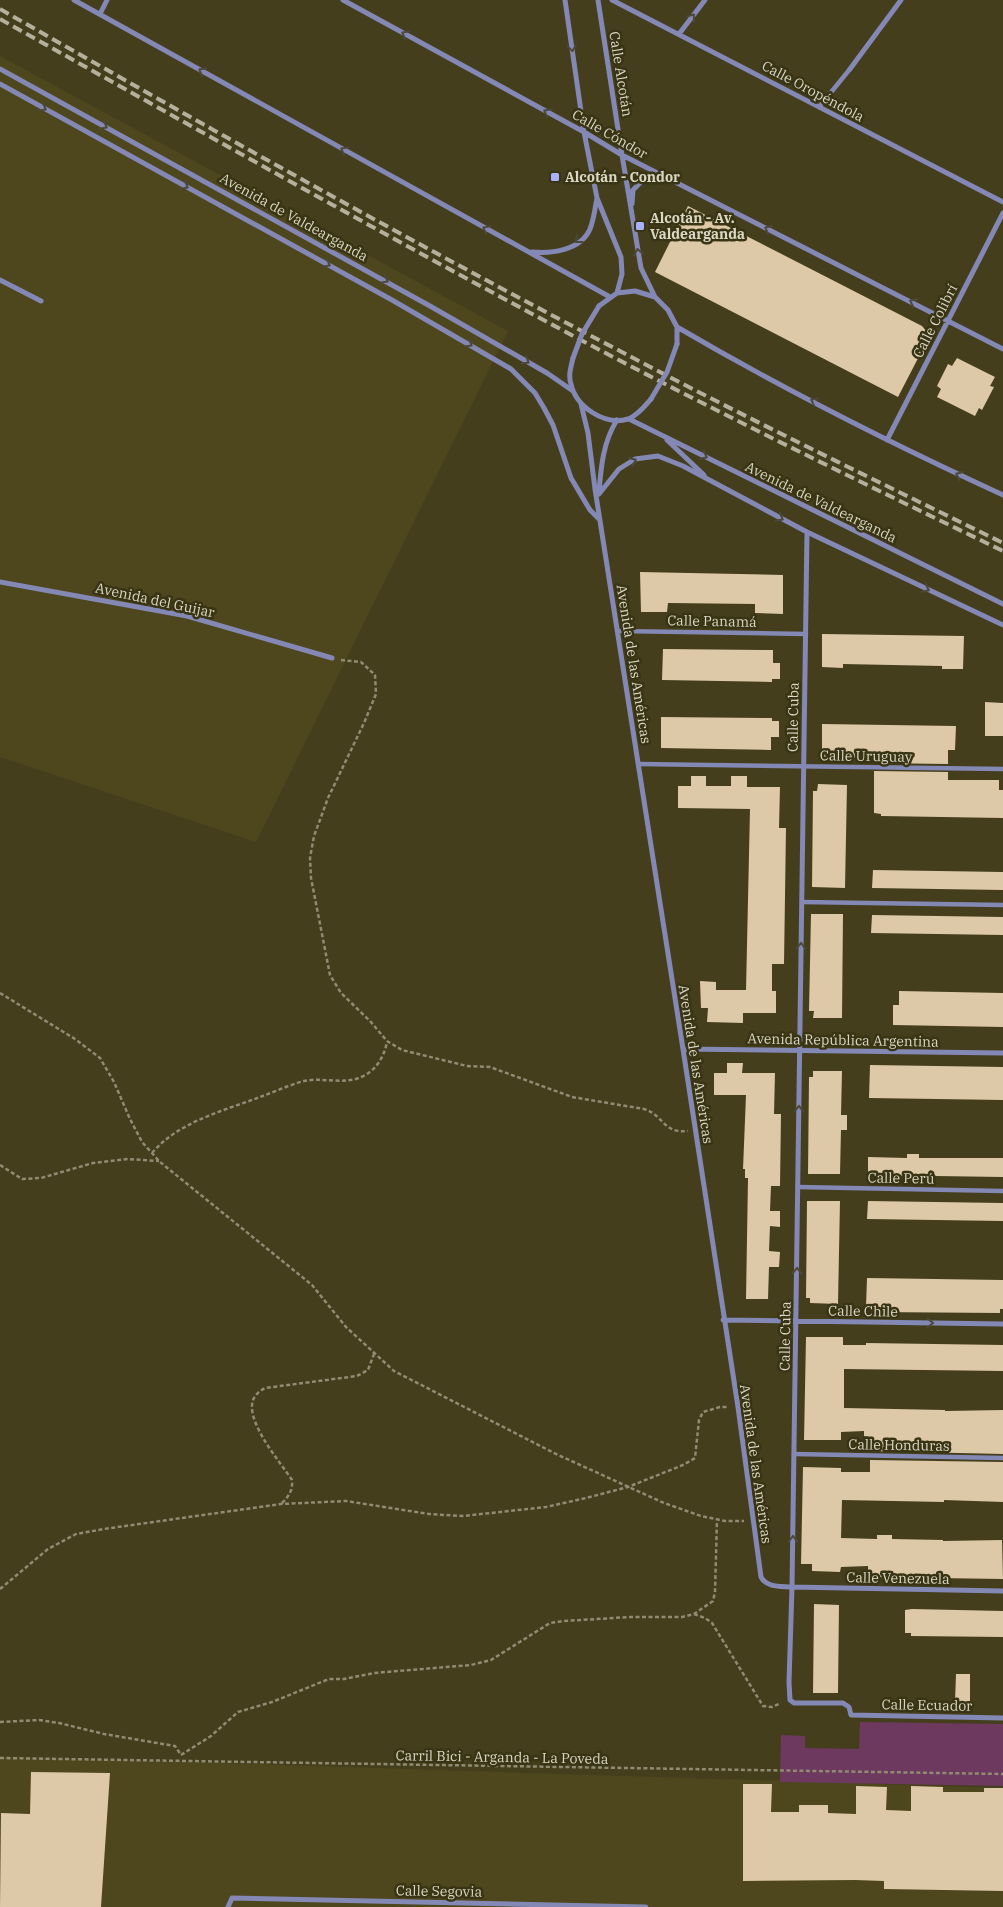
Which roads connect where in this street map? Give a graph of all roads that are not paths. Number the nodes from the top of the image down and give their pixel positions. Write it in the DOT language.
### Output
graph roads {
  1 [pos="74,0"];
  2 [pos="107,0"];
  3 [pos="343,0"];
  4 [pos="565,0"];
  5 [pos="598,0"];
  6 [pos="612,0"];
  7 [pos="705,0"];
  8 [pos="902,0"];
  9 [pos="100,14"];
  10 [pos="679,34"];
  11 [pos="0,69"];
  12 [pos="850,69"];
  13 [pos="0,84"];
  14 [pos="819,108"];
  15 [pos="584,132"];
  16 [pos="622,155"];
  17 [pos="662,176"];
  18 [pos="597,198"];
  19 [pos="1003,202"];
  20 [pos="631,210"];
  21 [pos="1003,213"];
  22 [pos="529,252"];
  23 [pos="0,280"];
  24 [pos="617,293"];
  25 [pos="610,297"];
  26 [pos="654,297"];
  27 [pos="41,301"];
  28 [pos="948,320"];
  29 [pos="677,327"];
  30 [pos="1003,349"];
  31 [pos="573,391"];
  32 [pos="581,404"];
  33 [pos="629,418"];
  34 [pos="617,420"];
  35 [pos="661,435"];
  36 [pos="888,440"];
  37 [pos="712,482"];
  38 [pos="599,494"];
  39 [pos="1003,495"];
  40 [pos="600,520"];
  41 [pos="807,532"];
  42 [pos="0,582"];
  43 [pos="1003,604"];
  44 [pos="1003,625"];
  45 [pos="618,631"];
  46 [pos="806,634"];
  47 [pos="332,658"];
  48 [pos="638,764"];
  49 [pos="804,766"];
  50 [pos="1003,769"];
  51 [pos="802,902"];
  52 [pos="1003,905"];
  53 [pos="683,1049"];
  54 [pos="800,1050"];
  55 [pos="1003,1054"];
  56 [pos="798,1187"];
  57 [pos="1003,1191"];
  58 [pos="724,1320"];
  59 [pos="796,1321"];
  60 [pos="1003,1324"];
  61 [pos="794,1454"];
  62 [pos="1003,1458"];
  63 [pos="792,1587"];
  64 [pos="1003,1590"];
  65 [pos="852,1715"];
  66 [pos="1003,1718"];
  67 [pos="436,1905"];
  68 [pos="228,1907"];
  69 [pos="646,1907"];
  1 -- 9 [label="street"];
  2 -- 9 [label="street"];
  15 -- 3 [label="street, Calle Cóndor, one-way"];
  4 -- 15 [label="street, one-way"];
  5 -- 16 [label="street, Calle Alcotán"];
  6 -- 10 [label="street, Calle Oropéndola"];
  10 -- 7 [label="street, one-way"];
  8 -- 12 [label="street"];
  22 -- 9 [label="street, one-way"];
  10 -- 14 [label="street, Calle Oropéndola"];
  11 -- 31 [label="street, Avenida de Valdearganda, one-way"];
  12 -- 14 [label="street"];
  13 -- 40 [label="street, one-way"];
  14 -- 19 [label="street, Calle Oropéndola"];
  15 -- 16 [label="street, Calle Cóndor"];
  15 -- 18 [label="street"];
  16 -- 17 [label="street, Calle Cóndor"];
  16 -- 20 [label="street, Calle Alcotán"];
  17 -- 20 [label="street, Calle Alcotán"];
  28 -- 17 [label="street, Calle Cóndor, one-way"];
  18 -- 22 [label="street, one-way"];
  18 -- 24 [label="street"];
  26 -- 20 [label="street, Calle Alcotán, one-way"];
  21 -- 28 [label="street, Calle Colibrí"];
  22 -- 25 [label="street"];
  23 -- 27 [label="street"];
  24 -- 25 [label="street"];
  24 -- 26 [label="street"];
  25 -- 31 [label="street, bridge"];
  26 -- 29 [label="street"];
  28 -- 30 [label="street, Calle Cóndor"];
  28 -- 36 [label="street, Calle Colibrí"];
  29 -- 33 [label="street, bridge"];
  36 -- 29 [label="street, one-way"];
  31 -- 32 [label="street"];
  32 -- 34 [label="street"];
  32 -- 40 [label="street, Avenida de las Américas"];
  33 -- 34 [label="street"];
  33 -- 35 [label="street, Avenida de Valdearganda"];
  34 -- 38 [label="street, Avenida de las Américas"];
  35 -- 37 [label="street"];
  35 -- 43 [label="street, Avenida de Valdearganda, one-way"];
  39 -- 36 [label="street, one-way"];
  38 -- 37 [label="street, one-way"];
  37 -- 41 [label="street, one-way"];
  38 -- 40 [label="street, Avenida de las Américas"];
  40 -- 45 [label="street, Avenida de las Américas"];
  41 -- 44 [label="street, one-way"];
  41 -- 46 [label="street, Calle Cuba"];
  42 -- 47 [label="street, Avenida del Guijar"];
  45 -- 46 [label="street, Calle Panamá"];
  45 -- 48 [label="street, Avenida de las Américas"];
  46 -- 49 [label="street, Calle Cuba"];
  48 -- 49 [label="street, Calle Uruguay"];
  48 -- 53 [label="street, Avenida de las Américas"];
  49 -- 50 [label="street, Calle Uruguay"];
  49 -- 51 [label="street, Calle Cuba"];
  51 -- 52 [label="street"];
  54 -- 51 [label="street, Calle Cuba, one-way"];
  53 -- 54 [label="street, Avenida República Argentina"];
  53 -- 58 [label="street, Avenida de las Américas"];
  54 -- 55 [label="street, Avenida República Argentina"];
  56 -- 54 [label="street, Calle Cuba, one-way"];
  56 -- 57 [label="street, Calle Perú"];
  59 -- 56 [label="street, Calle Cuba, one-way"];
  58 -- 59 [label="street, Calle Chile"];
  58 -- 63 [label="street, Avenida de las Américas"];
  59 -- 60 [label="street, Calle Chile, one-way"];
  59 -- 61 [label="street, Calle Cuba"];
  61 -- 62 [label="street, Calle Honduras"];
  63 -- 61 [label="street, Calle Cuba, one-way"];
  63 -- 64 [label="street, Calle Venezuela"];
  63 -- 65 [label="street, Calle Cuba"];
  65 -- 66 [label="street, Calle Ecuador"];
  67 -- 68 [label="street, Calle Segovia"];
  67 -- 69 [label="street, Calle Segovia"];
}
